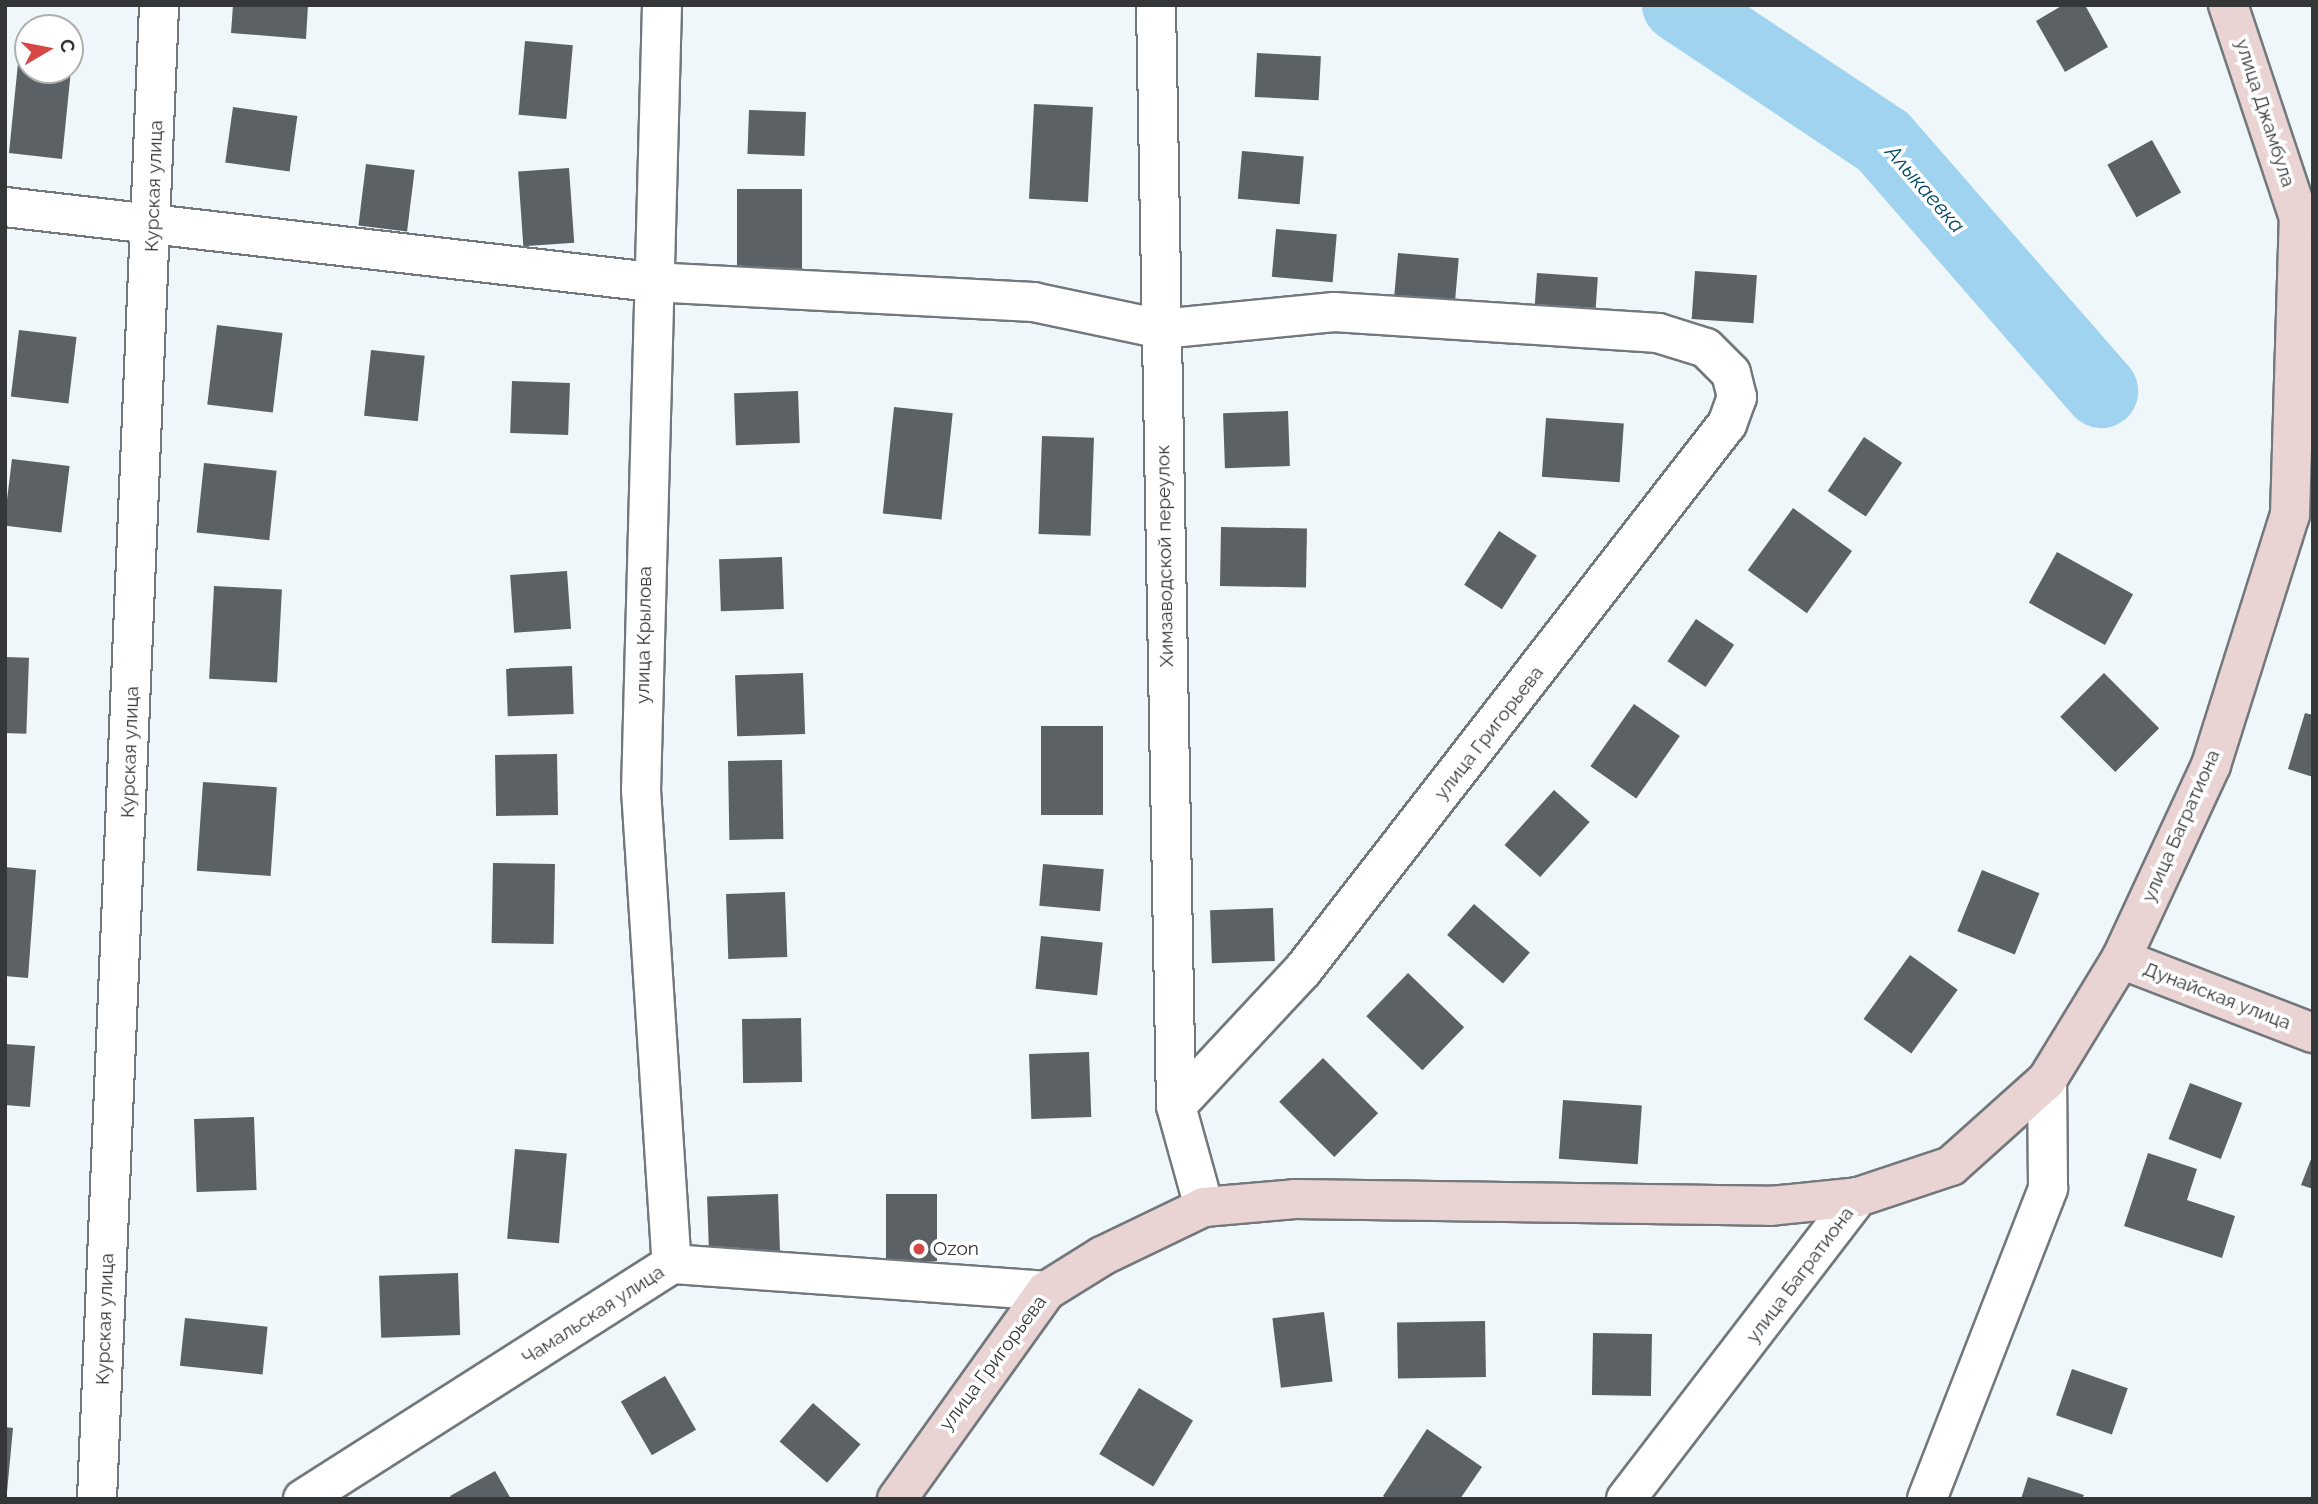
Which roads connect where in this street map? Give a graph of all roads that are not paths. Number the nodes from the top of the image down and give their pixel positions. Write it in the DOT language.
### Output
graph roads {
  1 [pos="159,5"];
  2 [pos="662,5"];
  3 [pos="1156,5"];
  4 [pos="2228,5"];
  5 [pos="5,207"];
  6 [pos="153,222"];
  7 [pos="651,282"];
  8 [pos="1161,329"];
  9 [pos="2313,470"];
  10 [pos="2290,515"];
  11 [pos="2121,959"];
  12 [pos="2313,1033"];
  13 [pos="2047,1080"];
  14 [pos="1176,1106"];
  15 [pos="1858,1197"];
  16 [pos="1204,1207"];
  17 [pos="672,1264"];
  18 [pos="1046,1291"];
  19 [pos="97,1499"];
  20 [pos="303,1499"];
  21 [pos="897,1499"];
  22 [pos="1626,1499"];
  23 [pos="1927,1499"];
  1 -- 6 [label="street, Курская улица"];
  2 -- 7 [label="street, улица Крылова"];
  3 -- 8 [label="street, Химзаводской переулок"];
  4 -- 10 [label="main road, улица Джамбула"];
  5 -- 6 [label="street, улица Григорьева"];
  6 -- 7 [label="street, улица Григорьева"];
  6 -- 19 [label="street, Курская улица"];
  7 -- 8 [label="street, улица Григорьева"];
  7 -- 17 [label="street, улица Крылова"];
  8 -- 14 [label="street, Химзаводской переулок"];
  8 -- 14 [label="street, улица Григорьева"];
  9 -- 10 [label="street"];
  10 -- 11 [label="main road, улица Багратиона"];
  11 -- 12 [label="main road, Дунайская улица"];
  11 -- 13 [label="main road, улица Багратиона"];
  13 -- 15 [label="main road, улица Багратиона"];
  13 -- 23 [label="street"];
  14 -- 16 [label="street"];
  15 -- 16 [label="main road"];
  15 -- 22 [label="street, улица Багратиона"];
  16 -- 18 [label="main road, улица Григорьева"];
  17 -- 18 [label="street, Чамальская улица"];
  17 -- 20 [label="street, Чамальская улица"];
  18 -- 21 [label="main road, улица Григорьева"];
}
